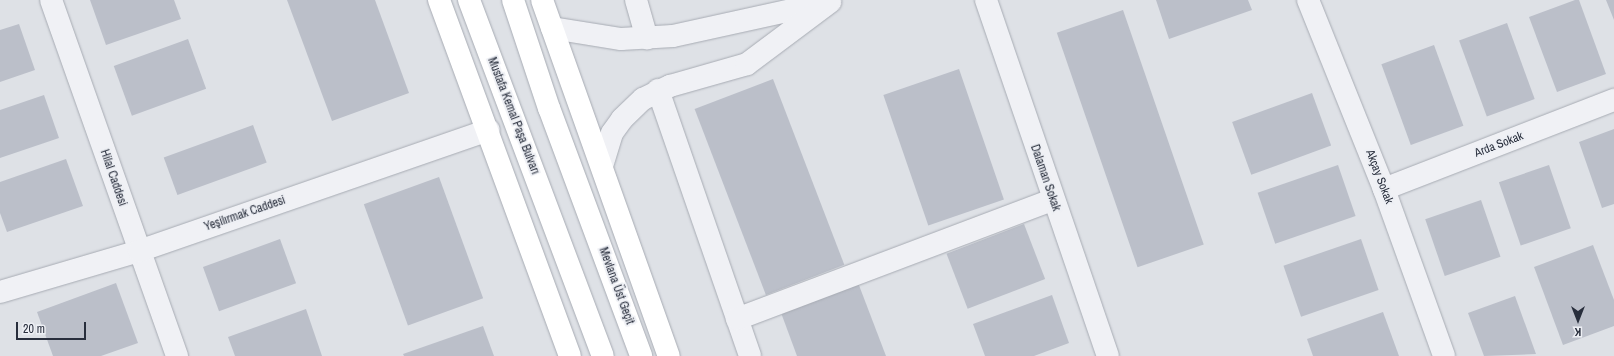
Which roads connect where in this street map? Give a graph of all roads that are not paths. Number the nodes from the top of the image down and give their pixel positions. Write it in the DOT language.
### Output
graph roads {
  1 [pos="51,0"];
  2 [pos="439,0"];
  3 [pos="469,0"];
  4 [pos="513,0"];
  5 [pos="542,0"];
  6 [pos="636,0"];
  7 [pos="986,0"];
  8 [pos="1308,0"];
  9 [pos="833,1"];
  10 [pos="552,28"];
  11 [pos="647,38"];
  12 [pos="658,90"];
  13 [pos="1614,100"];
  14 [pos="489,130"];
  15 [pos="602,166"];
  16 [pos="1384,189"];
  17 [pos="1052,200"];
  18 [pos="138,251"];
  19 [pos="0,292"];
  20 [pos="737,319"];
  21 [pos="177,356"];
  22 [pos="570,356"];
  23 [pos="603,356"];
  24 [pos="641,356"];
  25 [pos="669,356"];
  26 [pos="750,356"];
  27 [pos="1108,356"];
  28 [pos="1444,356"];
  1 -- 18 [label="street, Hilal Caddesi"];
  2 -- 14 [label="highway"];
  3 -- 23 [label="highway, Mustafa Kemal Paşa Bulvarı"];
  4 -- 24 [label="highway, Mevlana Üst Geçit"];
  5 -- 10 [label="highway"];
  6 -- 11 [label="street"];
  7 -- 17 [label="street, Dalaman Sokak"];
  8 -- 16 [label="street, Akçay Sokak"];
  9 -- 11 [label="street"];
  9 -- 12 [label="street"];
  10 -- 11 [label="street"];
  10 -- 15 [label="highway"];
  12 -- 15 [label="street"];
  12 -- 20 [label="street"];
  13 -- 16 [label="street, Arda Sokak"];
  14 -- 18 [label="street, Yeşilırmak Caddesi"];
  14 -- 22 [label="highway"];
  15 -- 25 [label="highway"];
  16 -- 28 [label="street, Akçay Sokak"];
  17 -- 20 [label="street"];
  17 -- 27 [label="street, Dalaman Sokak"];
  18 -- 19 [label="street, Yeşilırmak Caddesi"];
  18 -- 21 [label="street, Hilal Caddesi"];
  20 -- 26 [label="street"];
}
